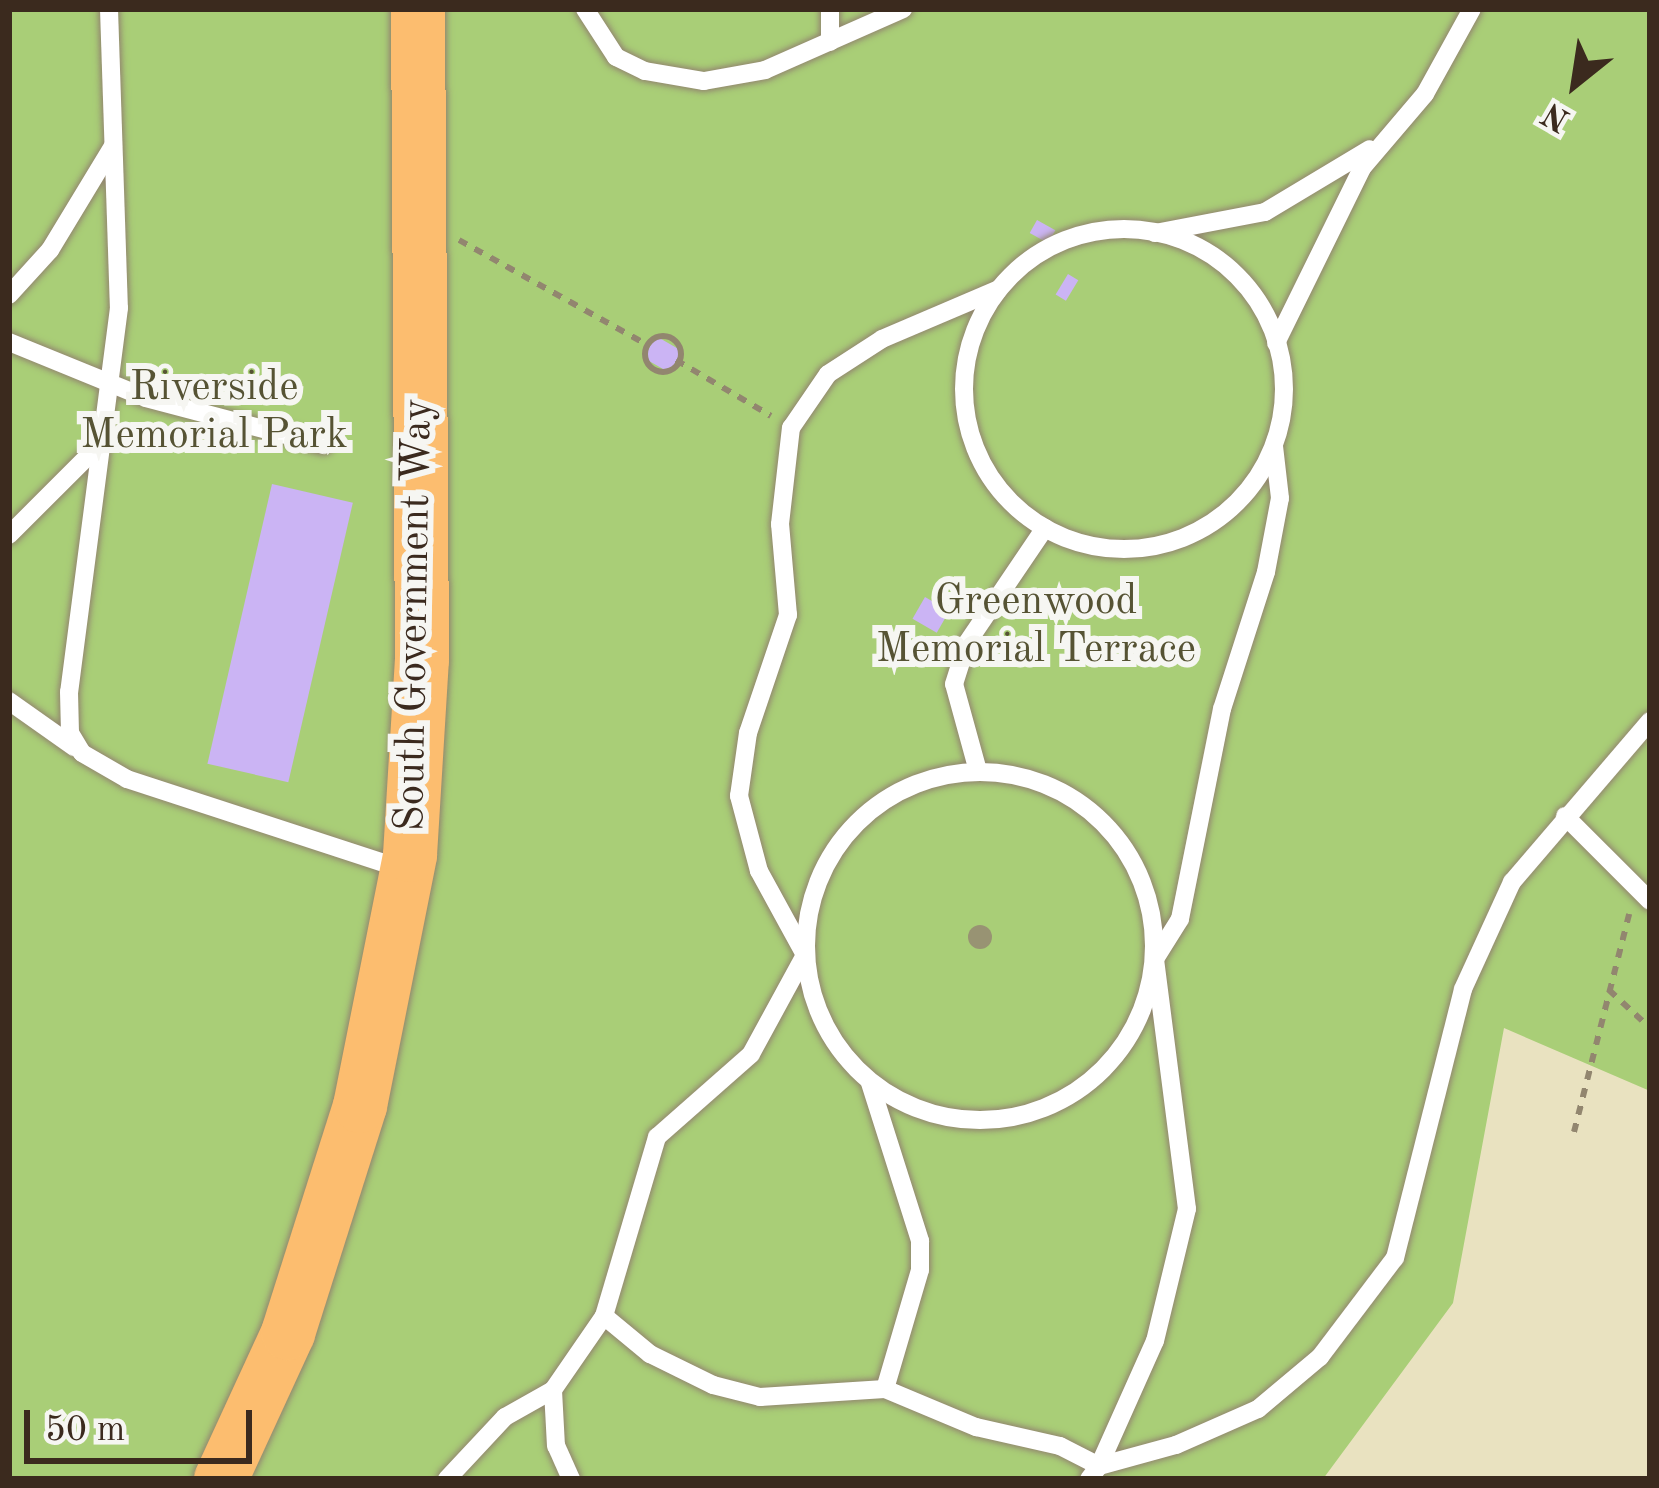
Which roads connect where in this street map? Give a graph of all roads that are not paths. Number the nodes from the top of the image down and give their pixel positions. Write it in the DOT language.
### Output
graph roads {
  1 [pos="110,9"];
  2 [pos="418,9"];
  3 [pos="585,9"];
  4 [pos="830,9"];
  5 [pos="903,9"];
  6 [pos="1472,9"];
  7 [pos="830,42"];
  8 [pos="1383,139"];
  9 [pos="113,146"];
  10 [pos="1155,232"];
  11 [pos="999,289"];
  12 [pos="9,295"];
  13 [pos="9,342"];
  14 [pos="1276,343"];
  15 [pos="106,382"];
  16 [pos="100,444"];
  17 [pos="324,445"];
  18 [pos="1274,446"];
  19 [pos="1045,528"];
  20 [pos="9,535"];
  21 [pos="9,701"];
  22 [pos="1650,721"];
  23 [pos="82,753"];
  24 [pos="978,771"];
  25 [pos="1565,816"];
  26 [pos="407,871"];
  27 [pos="1650,901"];
  28 [pos="805,955"];
  29 [pos="1155,958"];
  30 [pos="870,1083"];
  31 [pos="604,1316"];
  32 [pos="886,1389"];
  33 [pos="553,1390"];
  34 [pos="1094,1473"];
  35 [pos="221,1479"];
  36 [pos="447,1479"];
  37 [pos="571,1479"];
  1 -- 9 [label="lane"];
  2 -- 26 [label="main road, South Government Way"];
  3 -- 7 [label="lane"];
  4 -- 7 [label="lane"];
  5 -- 7 [label="lane"];
  6 -- 8 [label="lane"];
  8 -- 10 [label="lane"];
  8 -- 14 [label="lane"];
  9 -- 12 [label="lane"];
  9 -- 15 [label="lane"];
  10 -- 11 [label="lane"];
  10 -- 14 [label="lane"];
  11 -- 19 [label="lane"];
  11 -- 28 [label="lane"];
  13 -- 15 [label="lane"];
  14 -- 18 [label="lane"];
  15 -- 16 [label="lane"];
  15 -- 17 [label="lane"];
  16 -- 20 [label="lane"];
  16 -- 23 [label="lane"];
  18 -- 19 [label="lane"];
  18 -- 29 [label="lane"];
  19 -- 24 [label="lane"];
  21 -- 23 [label="lane"];
  22 -- 25 [label="lane"];
  23 -- 26 [label="lane"];
  24 -- 28 [label="lane"];
  24 -- 29 [label="lane"];
  25 -- 27 [label="lane"];
  25 -- 34 [label="lane"];
  26 -- 35 [label="main road, South Government Way"];
  28 -- 30 [label="lane"];
  28 -- 31 [label="lane"];
  29 -- 30 [label="lane"];
  29 -- 34 [label="lane"];
  30 -- 32 [label="lane"];
  31 -- 32 [label="lane"];
  31 -- 33 [label="lane"];
  32 -- 34 [label="lane"];
  33 -- 36 [label="lane"];
  33 -- 37 [label="lane"];
}
